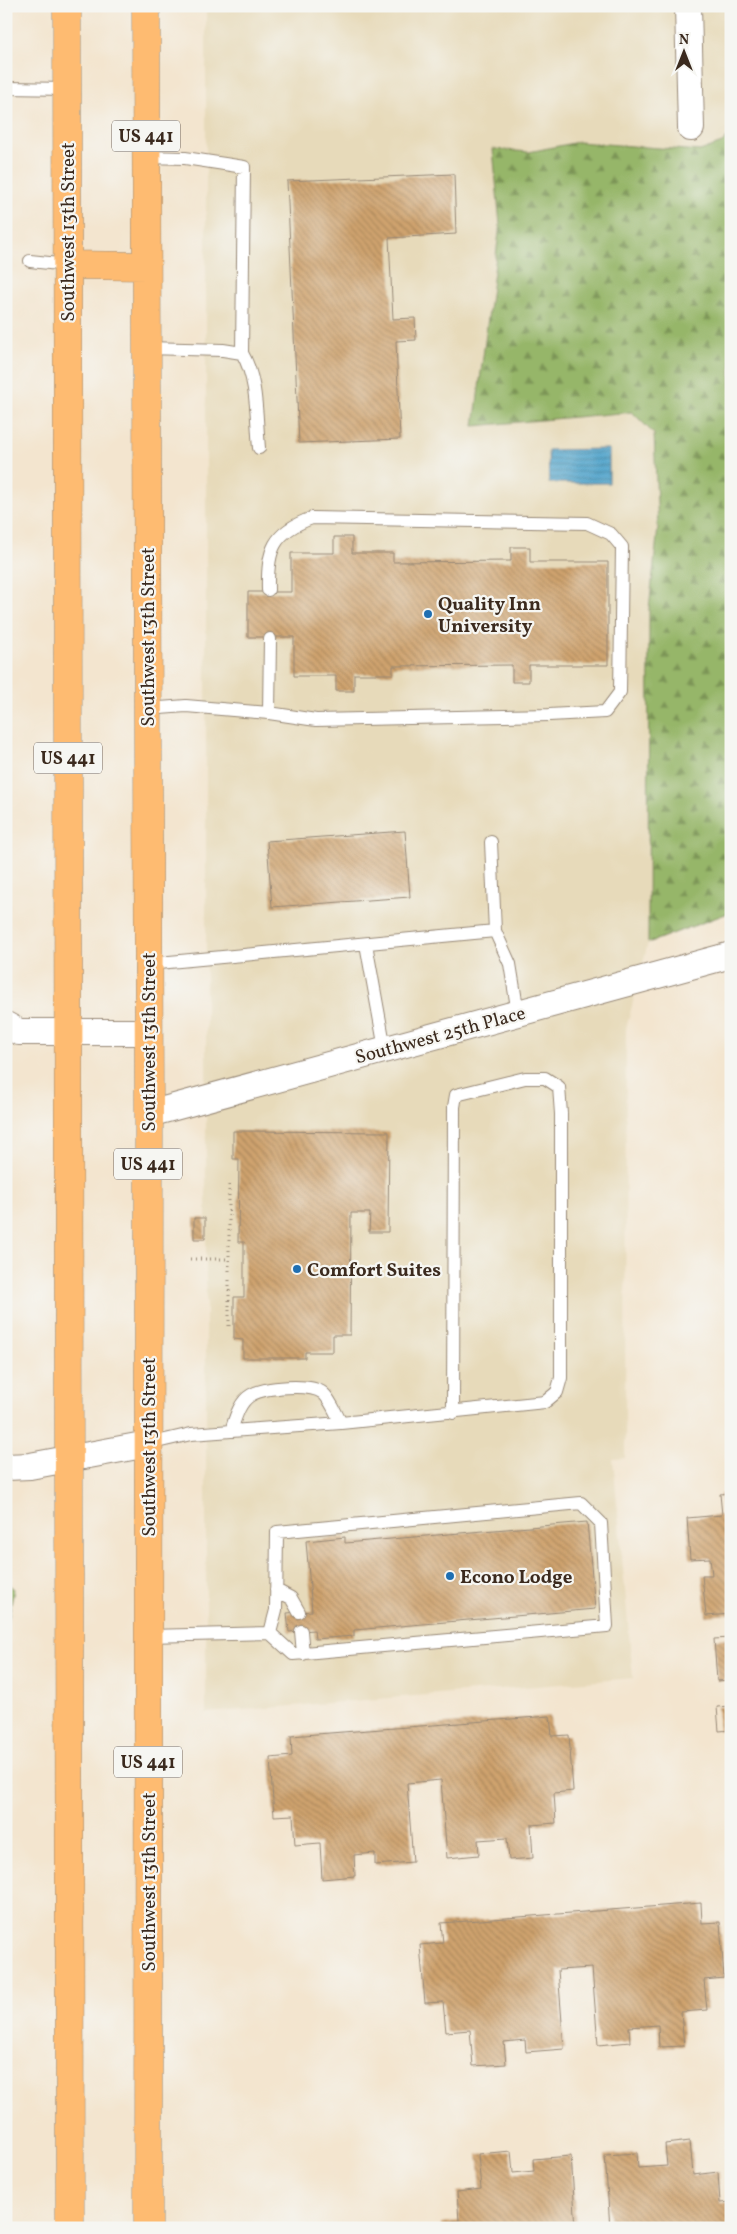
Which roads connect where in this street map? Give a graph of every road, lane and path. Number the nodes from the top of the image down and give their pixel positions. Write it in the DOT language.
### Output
graph roads {
  1 [pos="67,6"];
  2 [pos="146,6"];
  3 [pos="688,6"];
  4 [pos="6,88"];
  5 [pos="67,89"];
  6 [pos="691,128"];
  7 [pos="146,157"];
  8 [pos="30,261"];
  9 [pos="68,265"];
  10 [pos="146,266"];
  11 [pos="146,348"];
  12 [pos="242,353"];
  13 [pos="260,448"];
  14 [pos="268,590"];
  15 [pos="270,639"];
  16 [pos="147,709"];
  17 [pos="269,713"];
  18 [pos="491,842"];
  19 [pos="495,931"];
  20 [pos="366,944"];
  21 [pos="731,955"];
  22 [pos="148,964"];
  23 [pos="518,1013"];
  24 [pos="6,1025"];
  25 [pos="68,1032"];
  26 [pos="148,1032"];
  27 [pos="385,1049"];
  28 [pos="149,1114"];
  29 [pos="229,1184"];
  30 [pos="190,1259"];
  31 [pos="229,1259"];
  32 [pos="229,1329"];
  33 [pos="453,1413"];
  34 [pos="340,1423"];
  35 [pos="231,1431"];
  36 [pos="148,1444"];
  37 [pos="68,1460"];
  38 [pos="6,1467"];
  39 [pos="276,1590"];
  40 [pos="299,1612"];
  41 [pos="301,1631"];
  42 [pos="270,1633"];
  43 [pos="148,1636"];
  44 [pos="303,1654"];
  45 [pos="70,2228"];
  46 [pos="148,2228"];
  1 -- 5 [label="main road, Southwest 13th Street / US 441"];
  2 -- 7 [label="main road, Southwest 13th Street / US 441"];
  3 -- 6 [label="street"];
  4 -- 5 [label="lane"];
  5 -- 9 [label="main road, Southwest 13th Street / US 441"];
  7 -- 10 [label="main road, Southwest 13th Street / US 441"];
  7 -- 12 [label="lane"];
  8 -- 9 [label="lane"];
  9 -- 10 [label="main road"];
  9 -- 25 [label="main road, Southwest 13th Street / US 441"];
  10 -- 11 [label="main road, Southwest 13th Street / US 441"];
  11 -- 12 [label="lane"];
  11 -- 16 [label="main road, Southwest 13th Street / US 441"];
  12 -- 13 [label="lane"];
  14 -- 17 [label="lane"];
  15 -- 17 [label="lane"];
  16 -- 17 [label="lane"];
  16 -- 22 [label="main road, Southwest 13th Street / US 441"];
  18 -- 19 [label="lane"];
  19 -- 20 [label="lane"];
  19 -- 23 [label="lane"];
  20 -- 22 [label="lane"];
  20 -- 27 [label="lane"];
  21 -- 23 [label="street, Southwest 25th Place"];
  22 -- 26 [label="main road, Southwest 13th Street / US 441"];
  23 -- 27 [label="street, Southwest 25th Place"];
  24 -- 25 [label="street"];
  25 -- 26 [label="street"];
  25 -- 37 [label="main road, Southwest 13th Street / US 441"];
  26 -- 28 [label="main road, Southwest 13th Street / US 441"];
  27 -- 28 [label="street, Southwest 25th Place"];
  28 -- 36 [label="main road, Southwest 13th Street / US 441"];
  29 -- 31 [label="path"];
  30 -- 31 [label="path"];
  31 -- 32 [label="path"];
  33 -- 33 [label="lane"];
  33 -- 34 [label="lane"];
  34 -- 35 [label="lane"];
  34 -- 35 [label="lane"];
  35 -- 36 [label="lane"];
  36 -- 37 [label="street"];
  36 -- 43 [label="main road, Southwest 13th Street / US 441"];
  37 -- 38 [label="street"];
  37 -- 45 [label="main road, Southwest 13th Street / US 441"];
  39 -- 40 [label="lane"];
  39 -- 42 [label="lane"];
  39 -- 44 [label="lane"];
  41 -- 44 [label="lane"];
  42 -- 43 [label="lane"];
  42 -- 44 [label="lane"];
  43 -- 46 [label="main road, Southwest 13th Street / US 441"];
}
